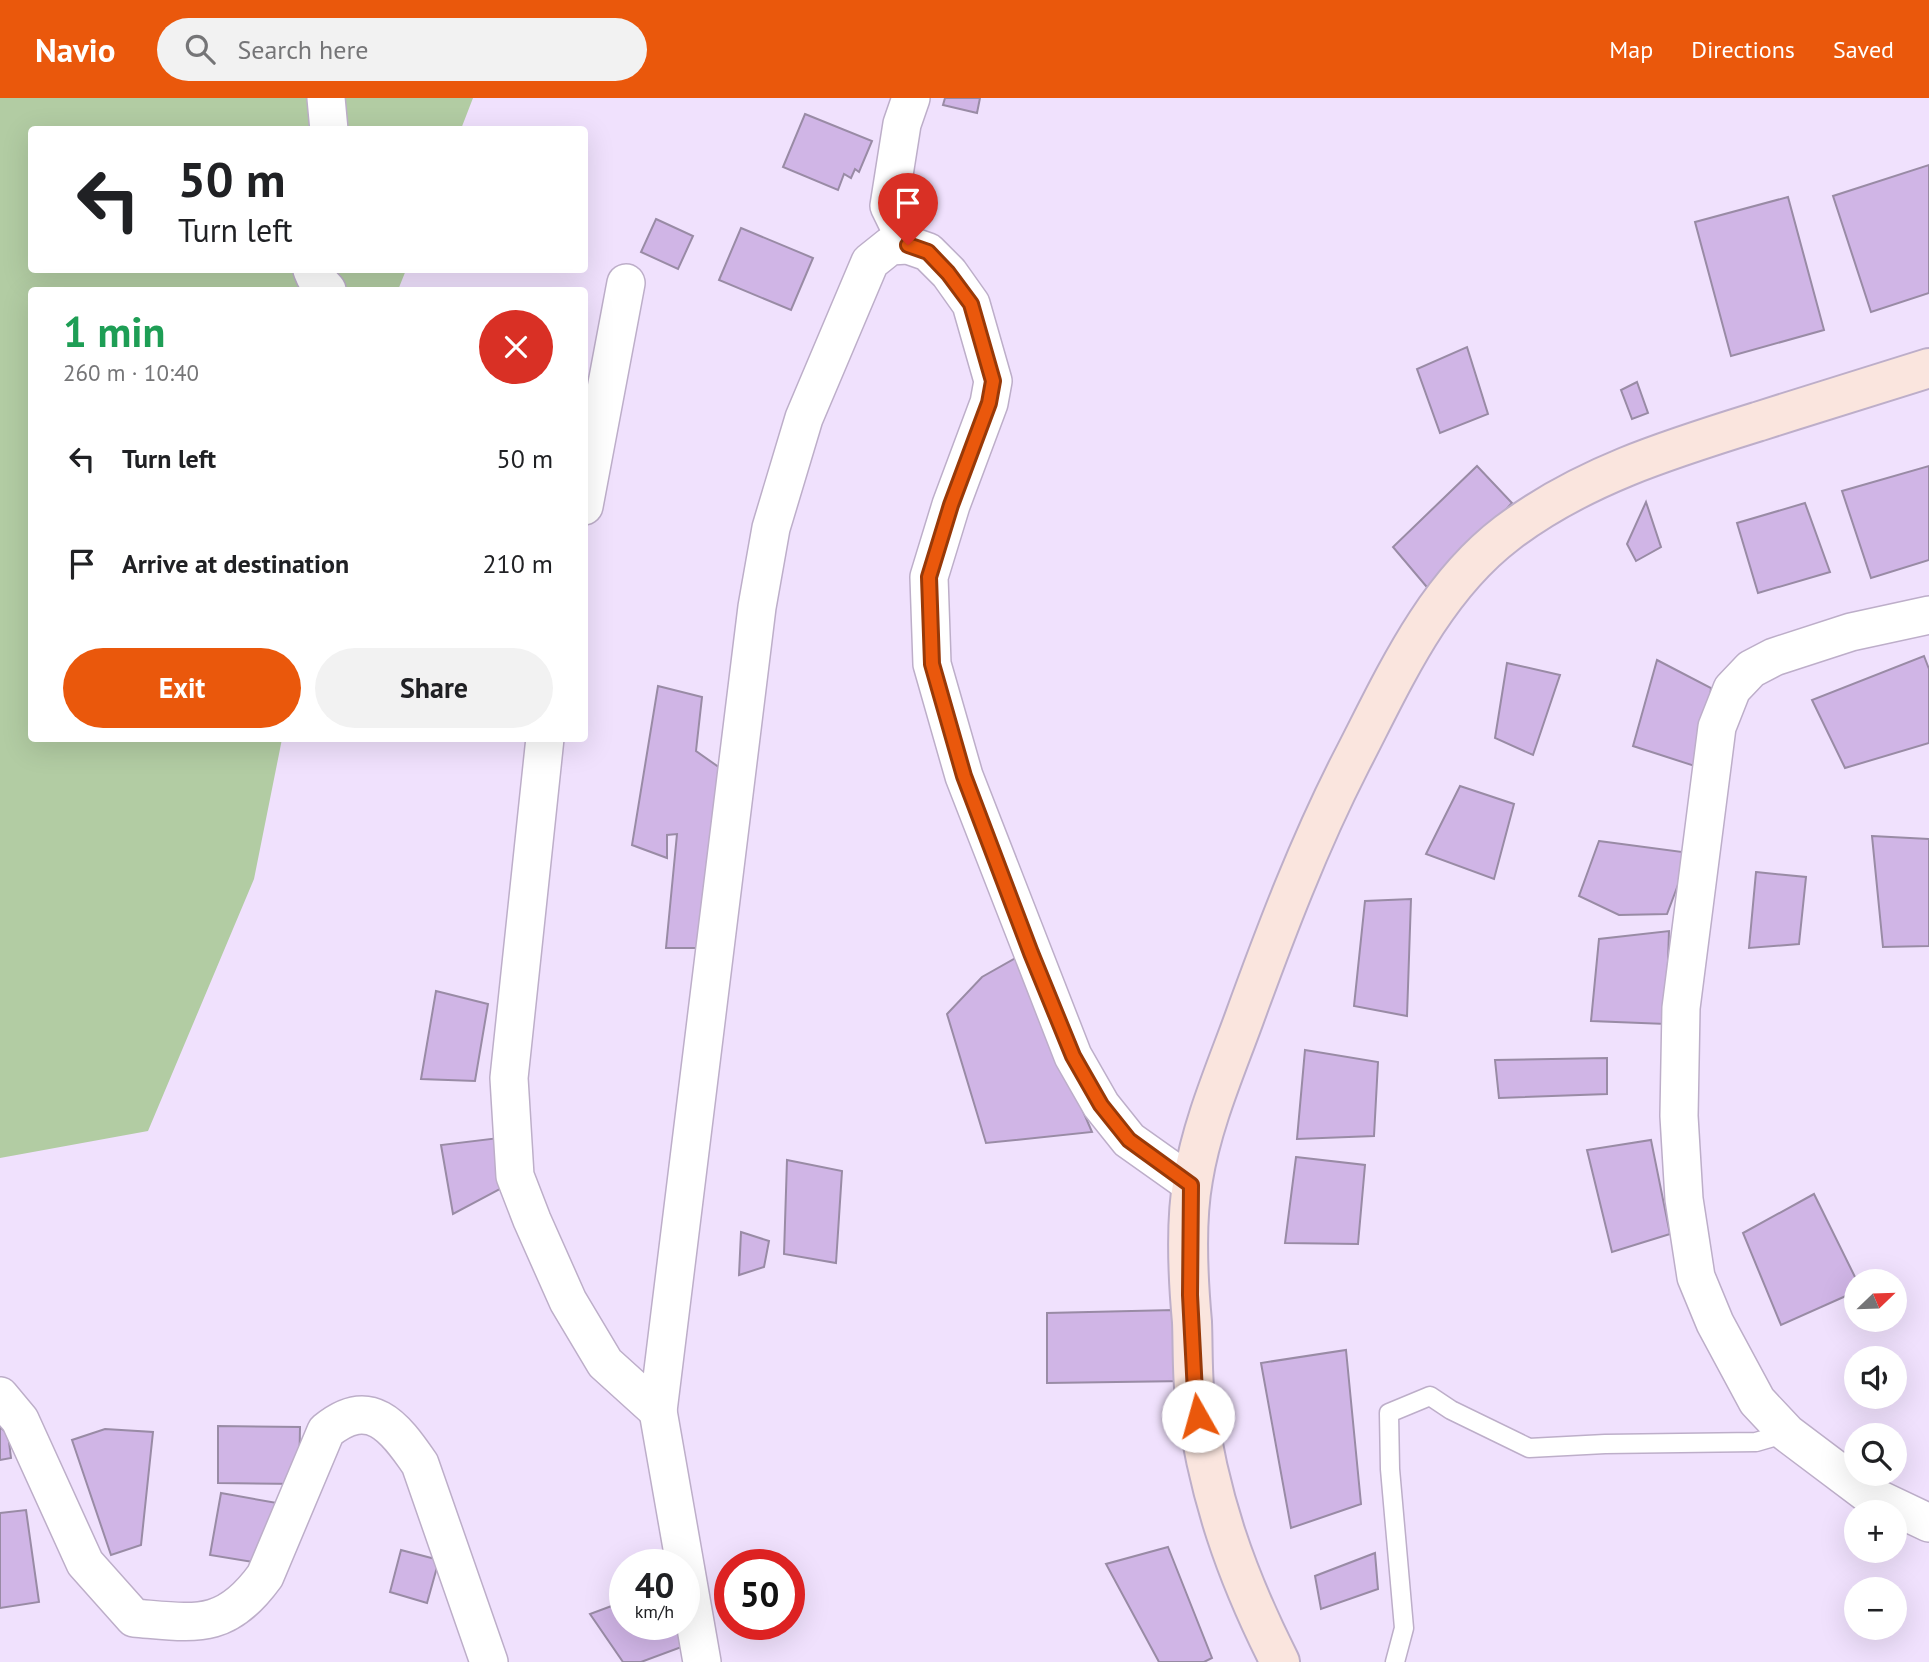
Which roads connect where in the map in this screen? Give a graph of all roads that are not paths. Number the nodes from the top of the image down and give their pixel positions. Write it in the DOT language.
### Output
graph roads {
  1 [pos="326,98"];
  2 [pos="911,98"];
  3 [pos="329,126"];
  4 [pos="908,245"];
  5 [pos="313,273"];
  6 [pos="626,283"];
  7 [pos="324,287"];
  8 [pos="1929,368"];
  9 [pos="588,485"];
  10 [pos="1929,615"];
  11 [pos="545,742"];
  12 [pos="1191,1185"];
  13 [pos="0,1396"];
  14 [pos="658,1410"];
  15 [pos="1787,1433"];
  16 [pos="1929,1523"];
  17 [pos="489,1662"];
  18 [pos="702,1662"];
  19 [pos="1280,1662"];
  20 [pos="1395,1662"];
  1 -- 3 [label="street"];
  2 -- 4 [label="street"];
  4 -- 12 [label="street"];
  4 -- 14 [label="street"];
  5 -- 7 [label="street"];
  6 -- 9 [label="street"];
  8 -- 12 [label="main road"];
  10 -- 15 [label="street"];
  11 -- 14 [label="street"];
  12 -- 19 [label="main road"];
  13 -- 17 [label="street"];
  14 -- 18 [label="street"];
  15 -- 16 [label="street"];
  15 -- 20 [label="lane"];
}
